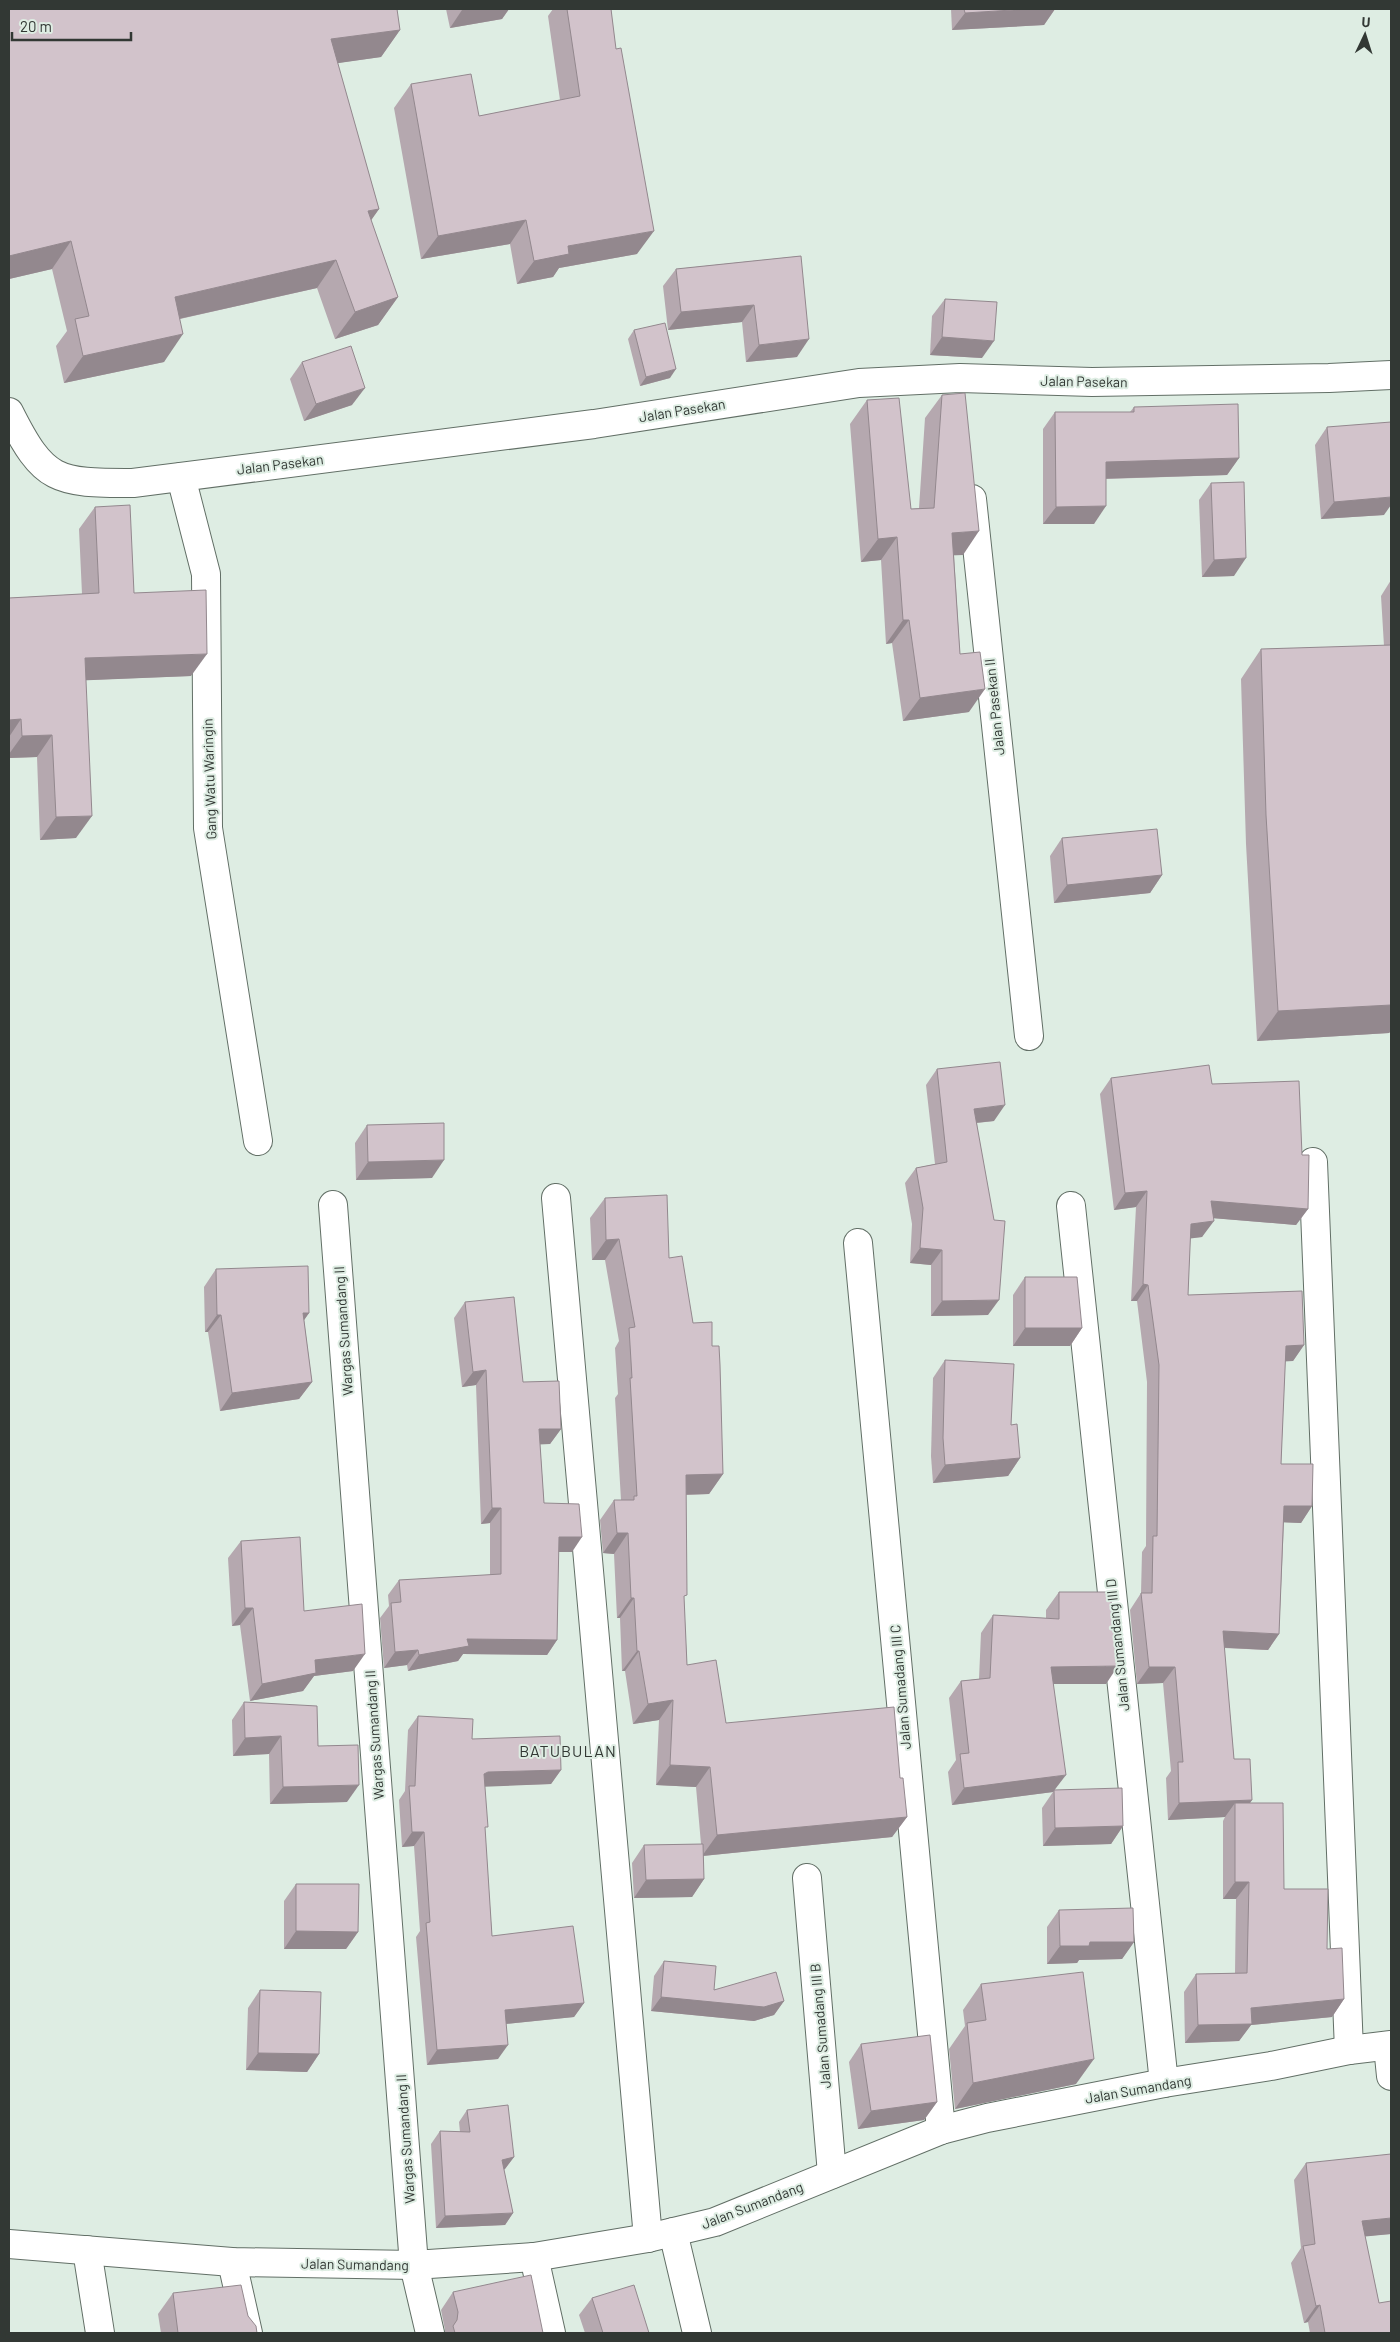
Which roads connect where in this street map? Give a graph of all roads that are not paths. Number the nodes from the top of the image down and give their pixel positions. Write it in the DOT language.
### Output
graph roads {
  1 [pos="1391,374"];
  2 [pos="960,378"];
  3 [pos="963,408"];
  4 [pos="9,412"];
  5 [pos="970,476"];
  6 [pos="181,477"];
  7 [pos="1029,1036"];
  8 [pos="258,1140"];
  9 [pos="1313,1162"];
  10 [pos="556,1198"];
  11 [pos="333,1205"];
  12 [pos="1071,1206"];
  13 [pos="858,1243"];
  14 [pos="807,1878"];
  15 [pos="1390,2046"];
  16 [pos="1349,2050"];
  17 [pos="1391,2076"];
  18 [pos="1164,2083"];
  19 [pos="941,2130"];
  20 [pos="832,2174"];
  21 [pos="661,2235"];
  22 [pos="9,2244"];
  23 [pos="87,2250"];
  24 [pos="534,2256"];
  25 [pos="232,2262"];
  26 [pos="414,2265"];
  27 [pos="100,2333"];
  28 [pos="248,2333"];
  29 [pos="430,2333"];
  30 [pos="551,2333"];
  31 [pos="697,2333"];
  1 -- 2 [label="street, Jalan Pasekan"];
  2 -- 3 [label="street"];
  2 -- 6 [label="street, Jalan Pasekan"];
  4 -- 6 [label="street, Jalan Pasekan"];
  5 -- 7 [label="street, Jalan Pasekan II"];
  6 -- 8 [label="street, Gang Watu Waringin"];
  9 -- 16 [label="street"];
  10 -- 21 [label="street"];
  11 -- 26 [label="street, Wargas Sumandang II"];
  12 -- 18 [label="street, Jalan Sumandang III D"];
  13 -- 19 [label="street, Jalan Sumadang III C"];
  14 -- 20 [label="street, Jalan Sumadang III B"];
  15 -- 16 [label="street, Jalan Sumandang"];
  15 -- 17 [label="street"];
  16 -- 18 [label="street, Jalan Sumandang"];
  18 -- 19 [label="street, Jalan Sumandang"];
  19 -- 20 [label="street, Jalan Sumandang"];
  20 -- 21 [label="street, Jalan Sumandang"];
  21 -- 24 [label="street, Jalan Sumandang"];
  21 -- 31 [label="street"];
  22 -- 23 [label="street, Jalan Sumandang"];
  23 -- 25 [label="street, Jalan Sumandang"];
  23 -- 27 [label="street"];
  24 -- 26 [label="street, Jalan Sumandang"];
  24 -- 30 [label="street"];
  25 -- 26 [label="street, Jalan Sumandang"];
  25 -- 28 [label="street"];
  26 -- 29 [label="street, Wargas Sumandang II"];
}
